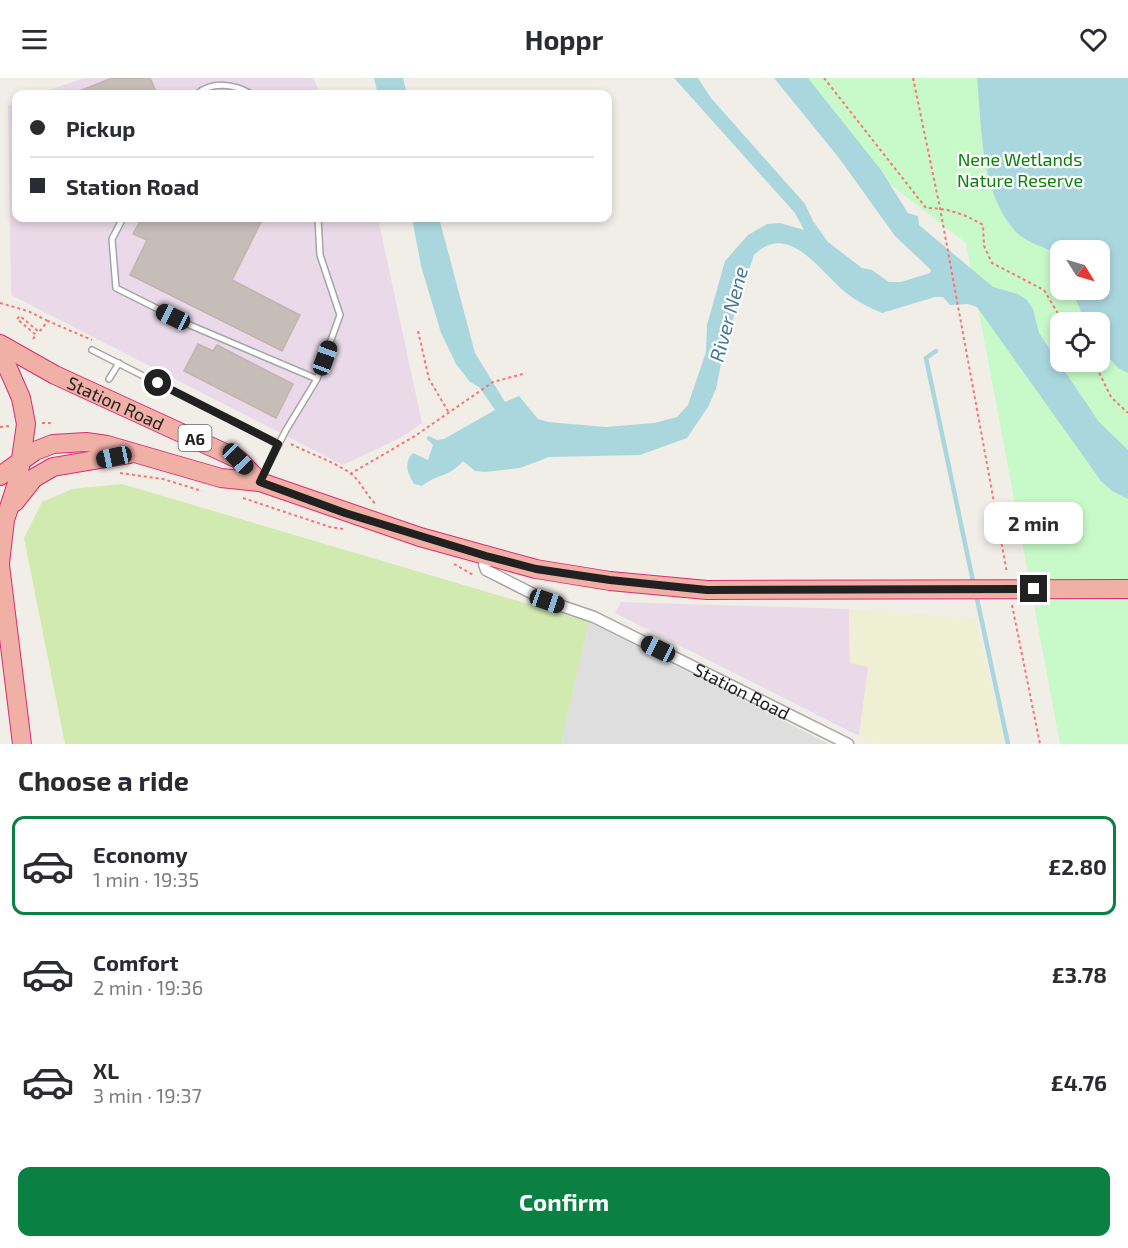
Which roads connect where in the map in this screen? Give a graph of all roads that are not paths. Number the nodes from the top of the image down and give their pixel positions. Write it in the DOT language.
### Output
graph roads {
  1 [pos="202,90"];
  2 [pos="239,90"];
  3 [pos="121,222"];
  4 [pos="318,222"];
  5 [pos="0,344"];
  6 [pos="0,350"];
  7 [pos="92,350"];
  8 [pos="119,363"];
  9 [pos="109,379"];
  10 [pos="317,379"];
  11 [pos="278,444"];
  12 [pos="132,453"];
  13 [pos="21,461"];
  14 [pos="0,476"];
  15 [pos="260,482"];
  16 [pos="7,512"];
  17 [pos="486,556"];
  18 [pos="0,564"];
  19 [pos="1128,589"];
  20 [pos="22,744"];
  21 [pos="848,744"];
  1 -- 2 [label="lane"];
  3 -- 10 [label="lane"];
  4 -- 10 [label="lane"];
  5 -- 15 [label="highway, Station Road / A6"];
  6 -- 13 [label="highway"];
  7 -- 8 [label="lane"];
  8 -- 9 [label="lane"];
  8 -- 11 [label="lane"];
  10 -- 11 [label="lane"];
  11 -- 15 [label="lane"];
  12 -- 13 [label="highway, Station Road / A6"];
  12 -- 15 [label="highway, Station Road / A6"];
  12 -- 16 [label="highway, A6"];
  13 -- 14 [label="highway, Station Road"];
  13 -- 16 [label="highway"];
  15 -- 17 [label="highway, Station Road / A6"];
  16 -- 18 [label="highway"];
  17 -- 19 [label="highway, Station Road / A6, bridge"];
  17 -- 21 [label="street, Station Road"];
  18 -- 20 [label="highway"];
}
